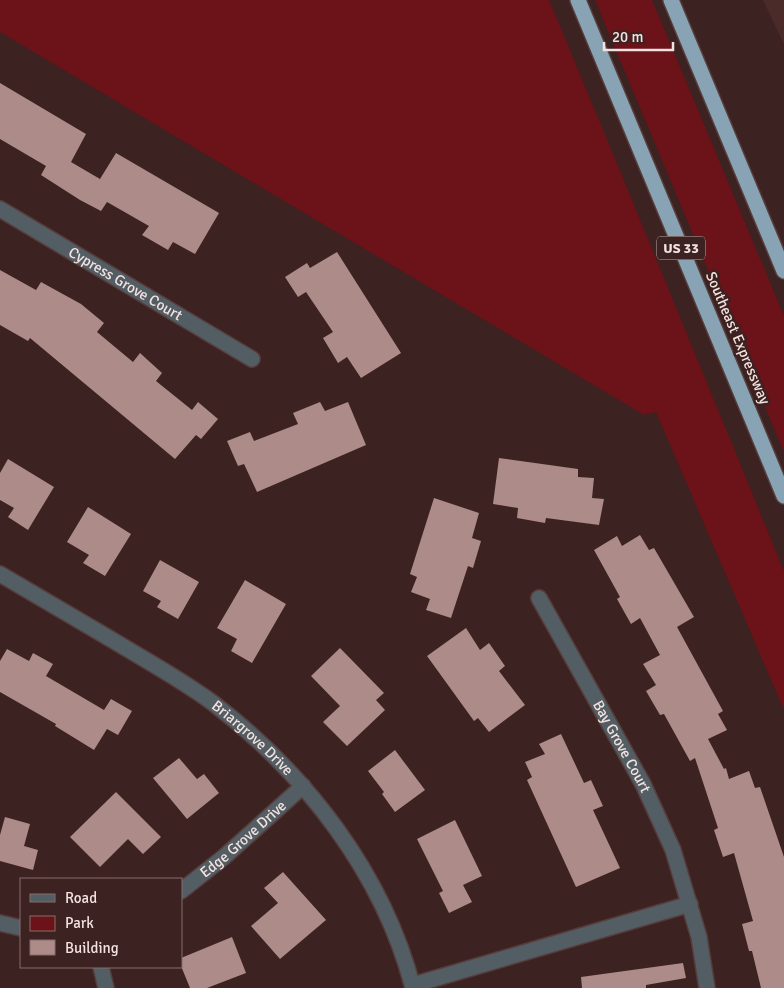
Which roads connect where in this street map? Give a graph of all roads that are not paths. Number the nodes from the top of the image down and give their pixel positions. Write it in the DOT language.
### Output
graph roads {
  1 [pos="578,0"];
  2 [pos="671,0"];
  3 [pos="0,209"];
  4 [pos="784,270"];
  5 [pos="252,359"];
  6 [pos="784,496"];
  7 [pos="0,574"];
  8 [pos="539,598"];
  9 [pos="303,786"];
  10 [pos="182,890"];
  11 [pos="690,904"];
  12 [pos="0,923"];
  13 [pos="20,928"];
  14 [pos="101,968"];
  15 [pos="413,987"];
  16 [pos="106,988"];
  17 [pos="707,988"];
  1 -- 6 [label="highway, Southeast Expressway / US 33"];
  2 -- 4 [label="highway"];
  3 -- 5 [label="street, Cypress Grove Court"];
  7 -- 9 [label="street, Briargrove Drive"];
  8 -- 11 [label="street, Bay Grove Court"];
  9 -- 10 [label="street, Edge Grove Drive"];
  9 -- 15 [label="street, Briargrove Drive"];
  11 -- 15 [label="street"];
  11 -- 17 [label="street, Bay Grove Court"];
  12 -- 13 [label="street"];
  14 -- 16 [label="street"];
}
